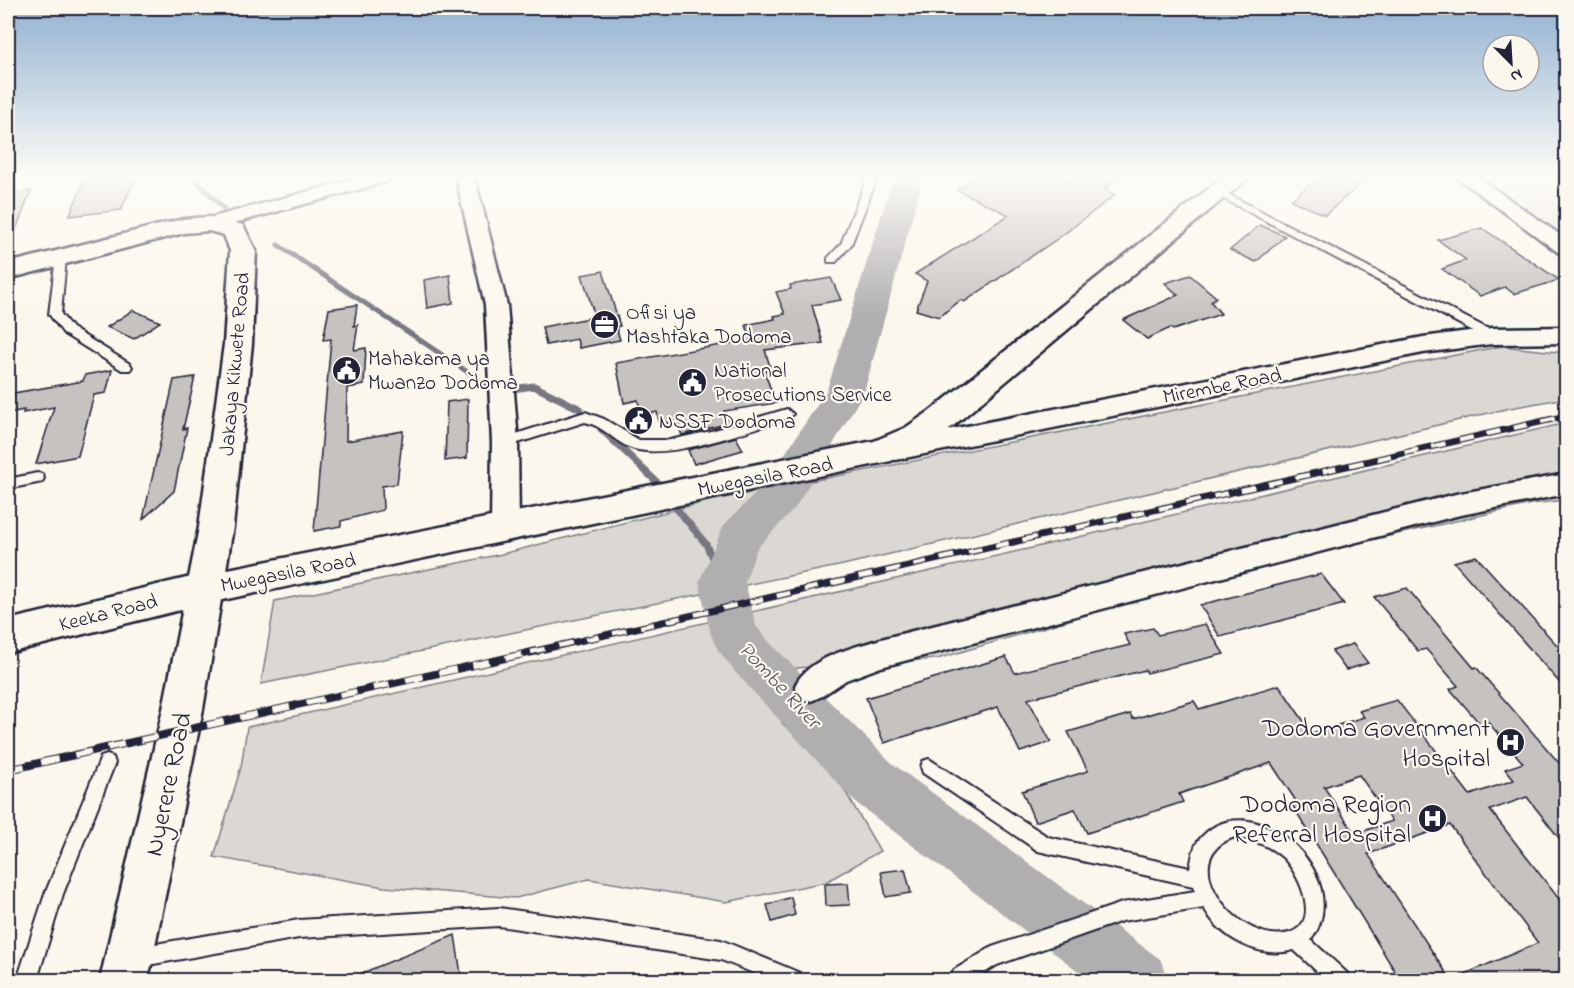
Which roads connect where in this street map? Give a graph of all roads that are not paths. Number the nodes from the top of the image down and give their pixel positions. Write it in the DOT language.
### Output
graph roads {
  1 [pos="208,224"];
  2 [pos="209,224"];
  3 [pos="476,224"];
  4 [pos="854,224"];
  5 [pos="1179,224"];
  6 [pos="1296,224"];
  7 [pos="1532,224"];
  8 [pos="1566,248"];
  9 [pos="61,257"];
  10 [pos="832,260"];
  11 [pos="8,271"];
  12 [pos="1566,335"];
  13 [pos="1492,336"];
  14 [pos="126,367"];
  15 [pos="787,414"];
  16 [pos="505,442"];
  17 [pos="880,452"];
  18 [pos="37,478"];
  19 [pos="12,483"];
  20 [pos="1566,484"];
  21 [pos="8,494"];
  22 [pos="505,528"];
  23 [pos="207,588"];
  24 [pos="8,637"];
  25 [pos="811,686"];
  26 [pos="107,764"];
  27 [pos="929,767"];
  28 [pos="1201,879"];
  29 [pos="1207,898"];
  30 [pos="1297,940"];
  31 [pos="126,970"];
  32 [pos="27,981"];
  33 [pos="793,981"];
  34 [pos="960,981"];
  35 [pos="1340,981"];
  1 -- 9 [label="street, Jakaya Kikwete Road"];
  2 -- 23 [label="street, Jakaya Kikwete Road"];
  3 -- 16 [label="street"];
  4 -- 10 [label="lane"];
  5 -- 17 [label="street, Mwegasila Road"];
  6 -- 13 [label="lane"];
  7 -- 8 [label="street"];
  9 -- 11 [label="street, Jakaya Kikwete Road"];
  9 -- 14 [label="lane"];
  12 -- 13 [label="street, Mirembe Road"];
  13 -- 17 [label="street, Mirembe Road"];
  15 -- 16 [label="lane"];
  16 -- 22 [label="street"];
  17 -- 22 [label="street, Mwegasila Road"];
  18 -- 19 [label="lane"];
  19 -- 21 [label="lane"];
  20 -- 25 [label="street"];
  22 -- 23 [label="street, Mwegasila Road"];
  23 -- 24 [label="street, Keeka Road"];
  23 -- 31 [label="street, Nyerere Road"];
  26 -- 32 [label="lane"];
  27 -- 28 [label="lane"];
  28 -- 29 [label="lane"];
  28 -- 30 [label="lane"];
  29 -- 30 [label="lane"];
  29 -- 34 [label="lane"];
  30 -- 35 [label="lane"];
  31 -- 33 [label="lane"];
}
